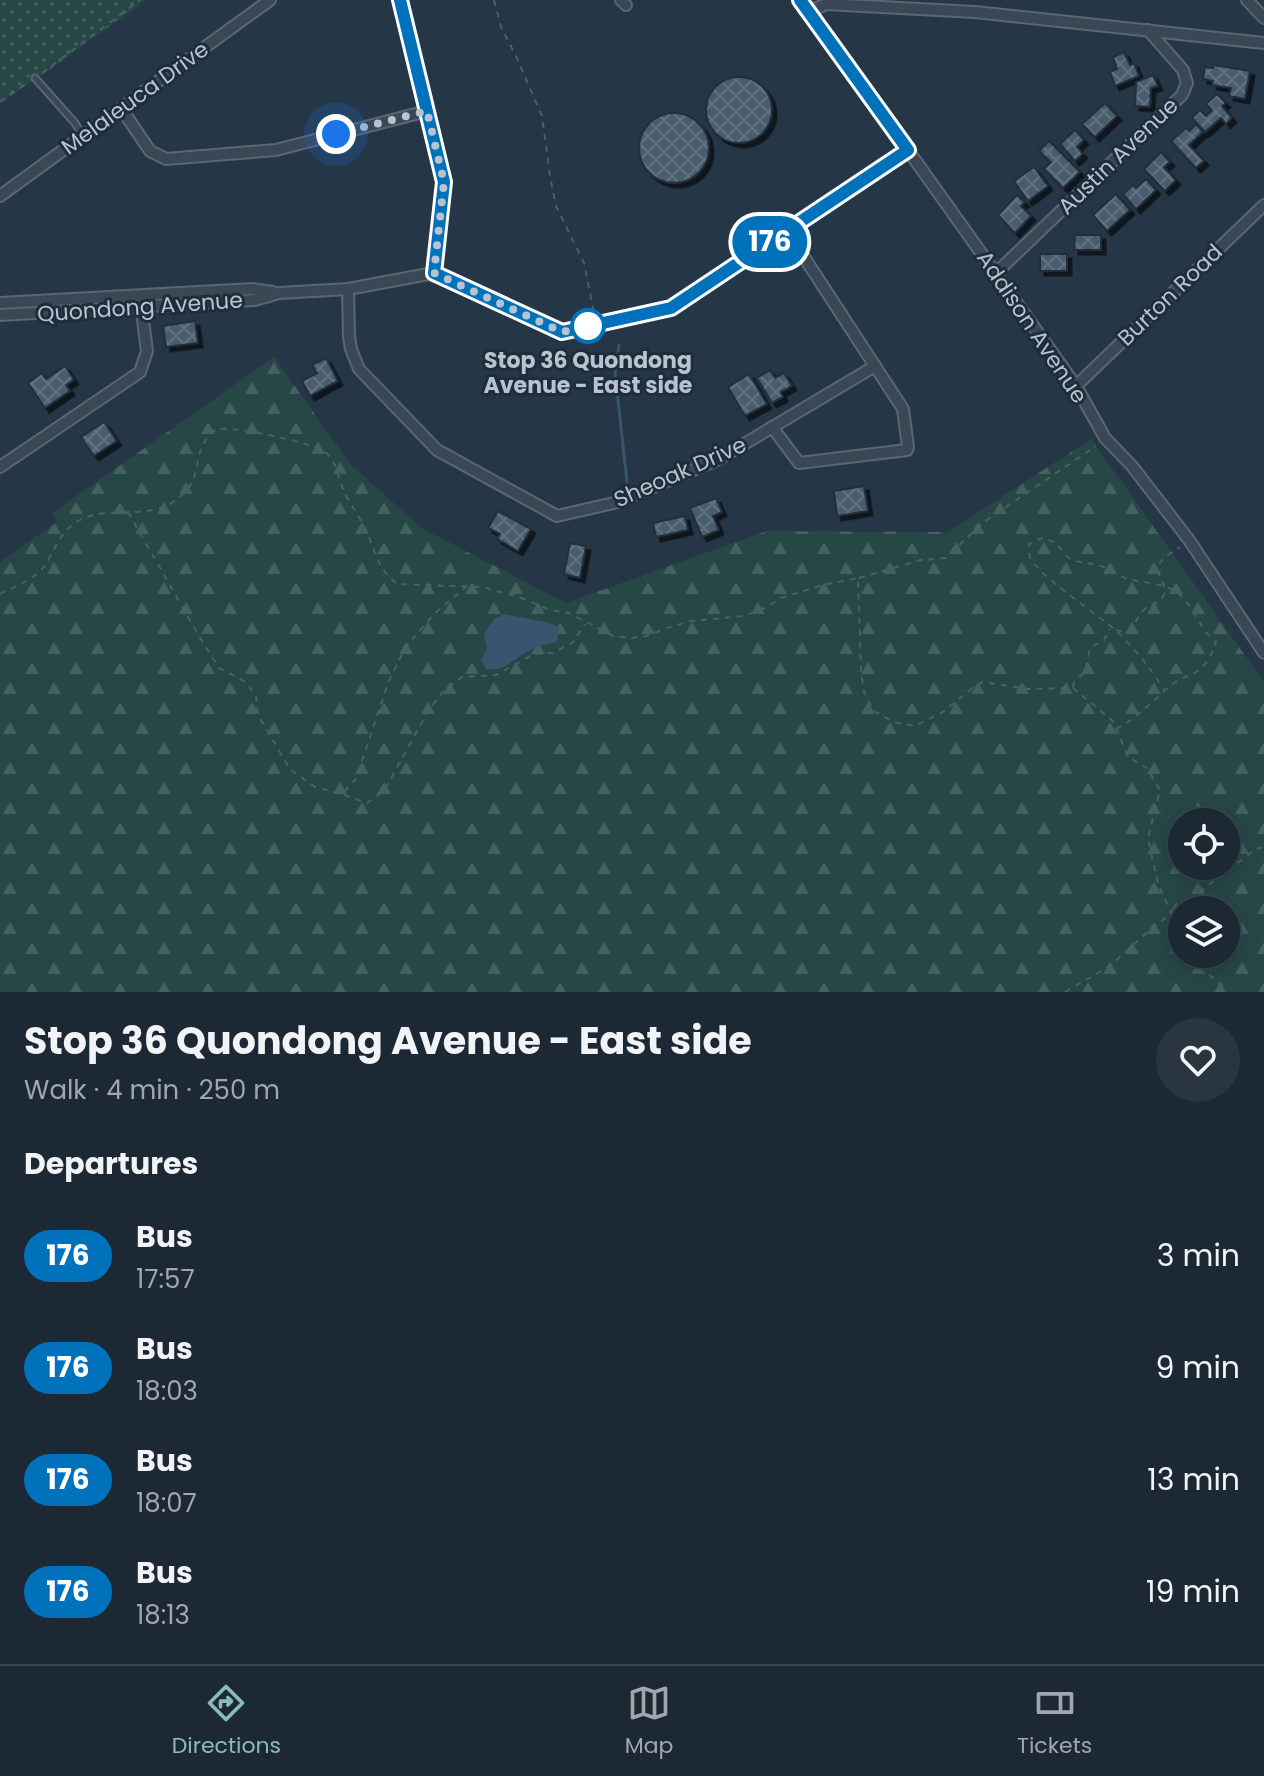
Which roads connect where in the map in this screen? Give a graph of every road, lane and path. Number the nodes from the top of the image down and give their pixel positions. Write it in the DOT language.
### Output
graph roads {
  1 [pos="270,0"];
  2 [pos="400,0"];
  3 [pos="494,0"];
  4 [pos="801,0"];
  5 [pos="977,0"];
  6 [pos="1247,0"];
  7 [pos="138,1"];
  8 [pos="808,12"];
  9 [pos="975,12"];
  10 [pos="1264,18"];
  11 [pos="1148,30"];
  12 [pos="1264,43"];
  13 [pos="35,78"];
  14 [pos="0,102"];
  15 [pos="121,108"];
  16 [pos="427,111"];
  17 [pos="82,136"];
  18 [pos="908,150"];
  19 [pos="0,196"];
  20 [pos="1264,205"];
  21 [pos="787,231"];
  22 [pos="434,273"];
  23 [pos="996,273"];
  24 [pos="348,289"];
  25 [pos="279,293"];
  26 [pos="140,295"];
  27 [pos="0,303"];
  28 [pos="141,308"];
  29 [pos="0,315"];
  30 [pos="596,325"];
  31 [pos="875,366"];
  32 [pos="1076,386"];
  33 [pos="772,427"];
  34 [pos="1105,438"];
  35 [pos="0,467"];
  36 [pos="128,512"];
  37 [pos="1189,540"];
  38 [pos="858,578"];
  39 [pos="467,586"];
  40 [pos="1164,586"];
  41 [pos="0,594"];
  42 [pos="586,623"];
  43 [pos="1113,628"];
  44 [pos="1264,653"];
  45 [pos="1073,688"];
  46 [pos="1165,691"];
  47 [pos="1116,729"];
  48 [pos="342,794"];
  49 [pos="1264,847"];
  50 [pos="1193,896"];
  51 [pos="1168,906"];
  52 [pos="1168,916"];
  53 [pos="1211,968"];
  54 [pos="1065,992"];
  55 [pos="1222,992"];
  1 -- 15 [label="street, Melaleuca Drive"];
  2 -- 16 [label="street"];
  3 -- 30 [label="path"];
  4 -- 8 [label="street, Addison Avenue"];
  5 -- 9 [label="street"];
  6 -- 10 [label="street"];
  7 -- 13 [label="path"];
  8 -- 9 [label="street"];
  8 -- 18 [label="street, Addison Avenue"];
  9 -- 11 [label="street"];
  11 -- 12 [label="street"];
  11 -- 23 [label="street, Austin Avenue"];
  13 -- 14 [label="path"];
  13 -- 17 [label="lane"];
  15 -- 16 [label="street"];
  15 -- 17 [label="street, Melaleuca Drive"];
  16 -- 22 [label="street"];
  17 -- 19 [label="street, Melaleuca Drive"];
  18 -- 21 [label="street"];
  18 -- 23 [label="street, Addison Avenue"];
  20 -- 32 [label="street, Burton Road"];
  21 -- 30 [label="street"];
  21 -- 31 [label="street"];
  22 -- 24 [label="street, Quondong Avenue"];
  22 -- 30 [label="street"];
  23 -- 32 [label="street, Addison Avenue"];
  24 -- 25 [label="street, Quondong Avenue"];
  24 -- 33 [label="street, Sheoak Drive"];
  25 -- 26 [label="street, Quondong Avenue"];
  25 -- 28 [label="street, Quondong Avenue"];
  26 -- 27 [label="street, Quondong Avenue"];
  26 -- 28 [label="street"];
  28 -- 29 [label="street, Quondong Avenue"];
  28 -- 35 [label="street"];
  31 -- 33 [label="street, Sheoak Drive"];
  31 -- 33 [label="street"];
  32 -- 34 [label="street, Addison Avenue"];
  34 -- 37 [label="street, Addison Avenue"];
  34 -- 38 [label="path"];
  36 -- 39 [label="path"];
  36 -- 41 [label="path"];
  36 -- 48 [label="path"];
  37 -- 40 [label="path"];
  37 -- 44 [label="street, Addison Avenue"];
  38 -- 42 [label="path"];
  38 -- 45 [label="path"];
  39 -- 42 [label="path"];
  39 -- 48 [label="path"];
  40 -- 43 [label="path"];
  40 -- 43 [label="path"];
  40 -- 46 [label="path"];
  42 -- 48 [label="path"];
  43 -- 45 [label="path"];
  43 -- 46 [label="path"];
  45 -- 47 [label="path"];
  46 -- 47 [label="path"];
  47 -- 51 [label="path"];
  49 -- 50 [label="path"];
  52 -- 54 [label="path"];
  53 -- 55 [label="path"];
}
